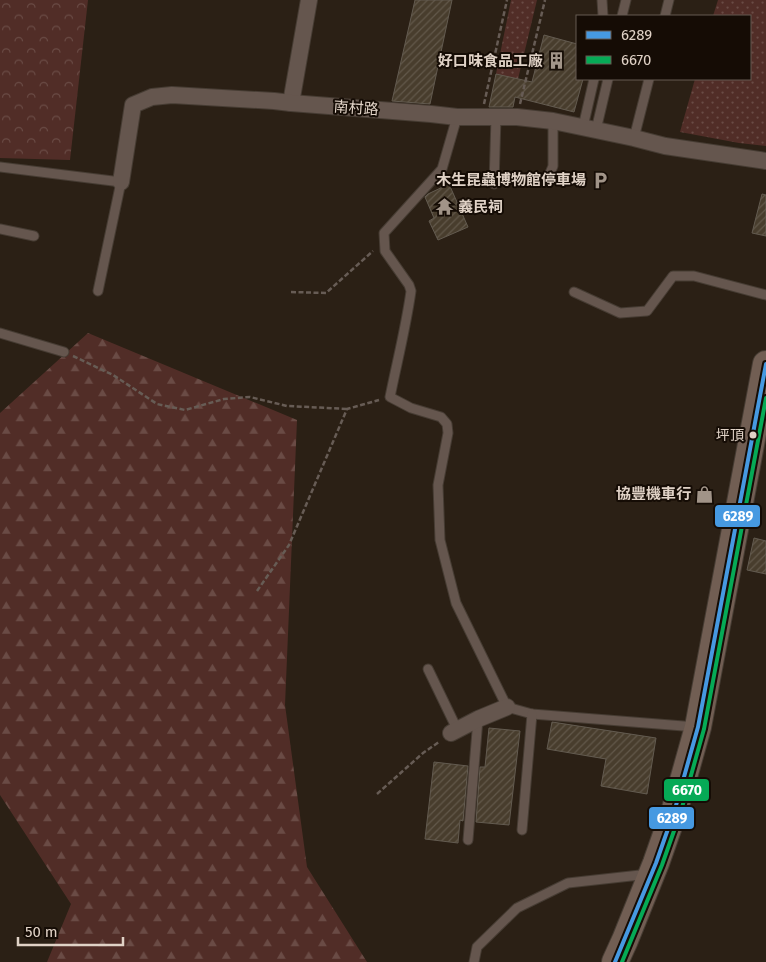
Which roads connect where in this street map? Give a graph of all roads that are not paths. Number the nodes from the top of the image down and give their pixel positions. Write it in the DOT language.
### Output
graph roads {
  1 [pos="602,0"];
  2 [pos="626,0"];
  3 [pos="669,0"];
  4 [pos="312,2"];
  5 [pos="604,15"];
  6 [pos="622,15"];
  7 [pos="665,15"];
  8 [pos="594,80"];
  9 [pos="608,80"];
  10 [pos="649,80"];
  11 [pos="291,103"];
  12 [pos="457,117"];
  13 [pos="489,117"];
  14 [pos="553,121"];
  15 [pos="589,128"];
  16 [pos="626,140"];
  17 [pos="766,161"];
  18 [pos="0,167"];
  19 [pos="548,178"];
  20 [pos="121,182"];
  21 [pos="494,184"];
  22 [pos="0,229"];
  23 [pos="34,236"];
  24 [pos="98,291"];
  25 [pos="574,292"];
  26 [pos="766,295"];
  27 [pos="0,333"];
  28 [pos="64,352"];
  29 [pos="766,364"];
  30 [pos="428,669"];
  31 [pos="507,707"];
  32 [pos="532,714"];
  33 [pos="478,719"];
  34 [pos="698,727"];
  35 [pos="454,731"];
  36 [pos="522,830"];
  37 [pos="468,840"];
  38 [pos="652,873"];
  39 [pos="474,962"];
  40 [pos="615,962"];
  1 -- 5 [label="lane"];
  2 -- 6 [label="lane"];
  3 -- 7 [label="lane"];
  4 -- 11 [label="street"];
  8 -- 15 [label="lane"];
  9 -- 15 [label="lane"];
  10 -- 16 [label="lane"];
  11 -- 12 [label="street, 南村路"];
  11 -- 20 [label="street, 南村路"];
  12 -- 13 [label="street, 南村路"];
  12 -- 31 [label="lane"];
  13 -- 14 [label="street, 南村路"];
  13 -- 21 [label="lane"];
  14 -- 15 [label="street, 南村路"];
  14 -- 19 [label="lane"];
  15 -- 16 [label="street, 南村路"];
  16 -- 17 [label="street, 南村路"];
  18 -- 20 [label="lane"];
  20 -- 24 [label="lane, 南村路"];
  22 -- 23 [label="lane"];
  25 -- 26 [label="lane"];
  27 -- 28 [label="lane"];
  29 -- 34 [label="main road"];
  30 -- 35 [label="lane"];
  31 -- 32 [label="lane"];
  31 -- 33 [label="street"];
  32 -- 34 [label="lane"];
  32 -- 36 [label="lane"];
  33 -- 35 [label="street"];
  33 -- 37 [label="lane"];
  34 -- 38 [label="main road"];
  38 -- 39 [label="lane"];
  38 -- 40 [label="main road"];
}
